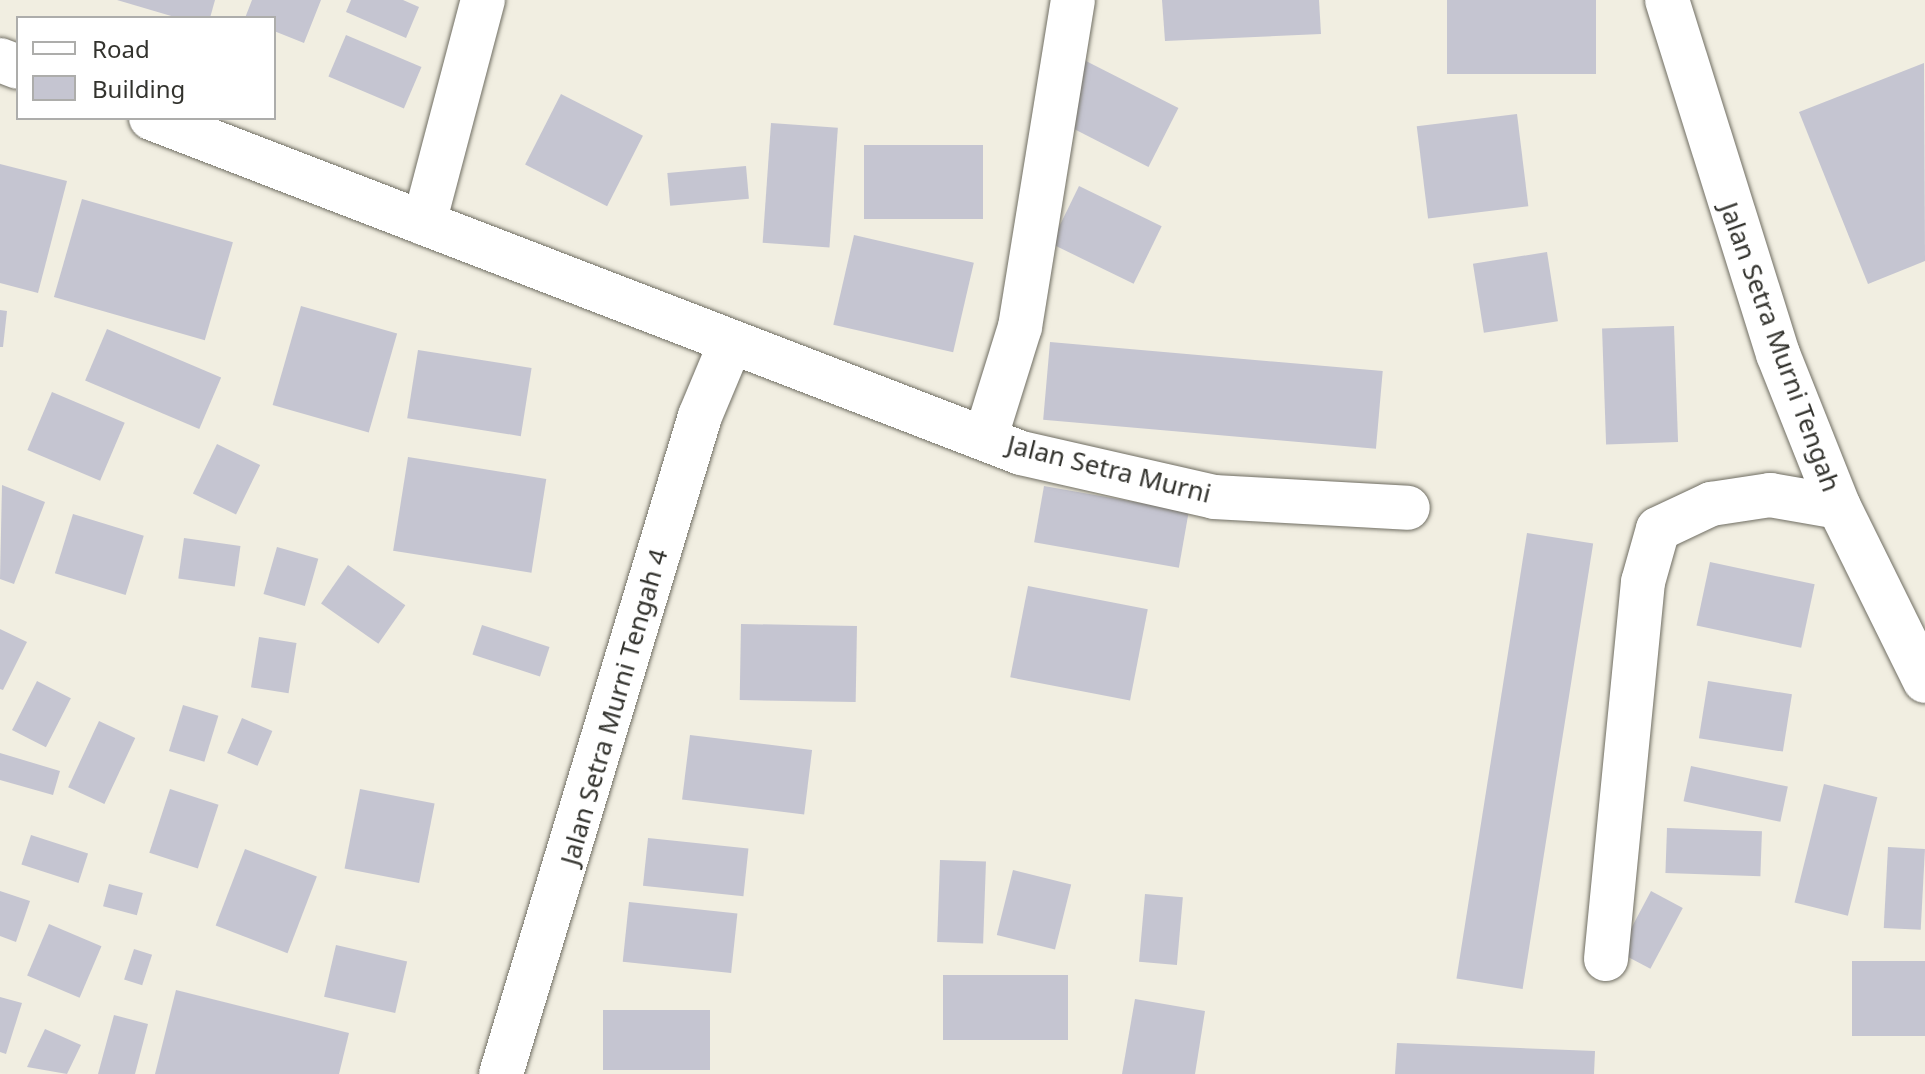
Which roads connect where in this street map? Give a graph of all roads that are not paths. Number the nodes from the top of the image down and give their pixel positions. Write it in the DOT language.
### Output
graph roads {
  1 [pos="483,0"];
  2 [pos="1073,0"];
  3 [pos="1667,0"];
  4 [pos="156,120"];
  5 [pos="424,223"];
  6 [pos="731,342"];
  7 [pos="986,436"];
  8 [pos="1839,507"];
  9 [pos="1408,508"];
  10 [pos="1925,681"];
  11 [pos="1606,959"];
  12 [pos="501,1074"];
  1 -- 5 [label="street"];
  2 -- 7 [label="street"];
  3 -- 8 [label="street, Jalan Setra Murni Tengah"];
  4 -- 5 [label="street, Jalan Setra Murni"];
  5 -- 6 [label="street, Jalan Setra Murni"];
  6 -- 7 [label="street, Jalan Setra Murni"];
  6 -- 12 [label="street, Jalan Setra Murni Tengah 4"];
  7 -- 9 [label="street, Jalan Setra Murni"];
  8 -- 10 [label="street, Jalan Setra Murni Tengah"];
  8 -- 11 [label="street"];
}
